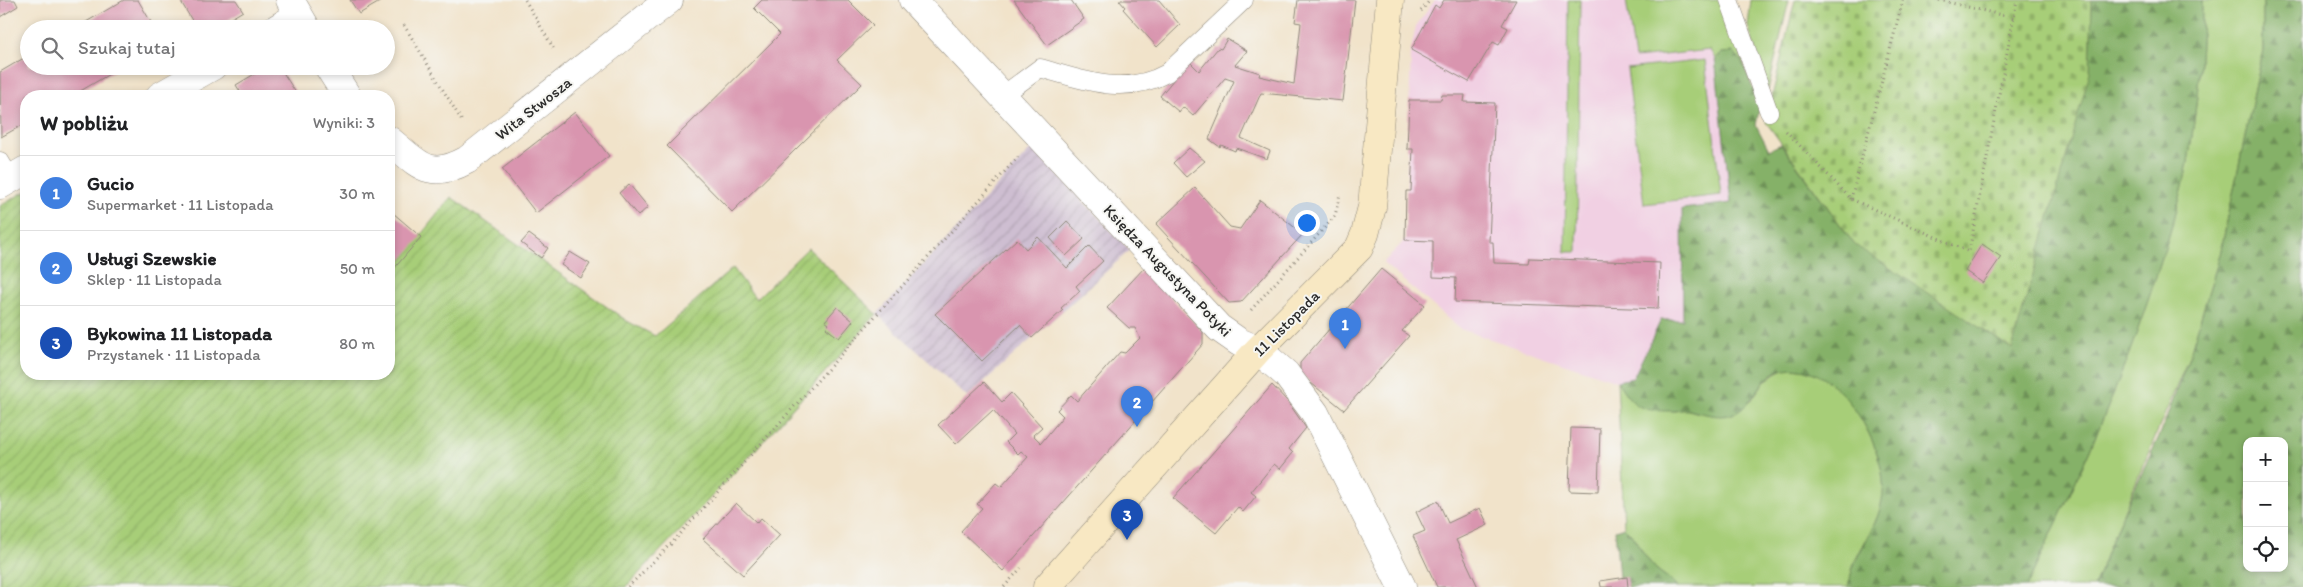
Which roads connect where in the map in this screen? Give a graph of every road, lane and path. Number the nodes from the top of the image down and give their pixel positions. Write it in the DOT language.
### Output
graph roads {
  1 [pos="525,0"];
  2 [pos="669,0"];
  3 [pos="913,0"];
  4 [pos="1244,0"];
  5 [pos="1390,0"];
  6 [pos="1729,0"];
  7 [pos="1903,0"];
  8 [pos="1939,0"];
  9 [pos="2017,0"];
  10 [pos="2014,18"];
  11 [pos="404,25"];
  12 [pos="558,55"];
  13 [pos="198,75"];
  14 [pos="334,75"];
  15 [pos="171,90"];
  16 [pos="343,90"];
  17 [pos="1002,96"];
  18 [pos="1769,112"];
  19 [pos="462,122"];
  20 [pos="395,145"];
  21 [pos="1022,152"];
  22 [pos="1342,187"];
  23 [pos="1851,199"];
  24 [pos="1245,312"];
  25 [pos="1258,350"];
  26 [pos="628,587"];
  27 [pos="1047,587"];
  28 [pos="1402,587"];
  1 -- 12 [label="path"];
  2 -- 20 [label="street, Wita Stwosza"];
  3 -- 17 [label="street, Księdza Augustyna Potyki"];
  4 -- 17 [label="lane"];
  5 -- 25 [label="street, 11 Listopada"];
  6 -- 18 [label="lane"];
  7 -- 23 [label="path"];
  8 -- 10 [label="path"];
  9 -- 10 [label="path"];
  10 -- 23 [label="path"];
  11 -- 19 [label="path"];
  13 -- 15 [label="street"];
  14 -- 16 [label="street"];
  17 -- 25 [label="street, Księdza Augustyna Potyki"];
  18 -- 23 [label="path"];
  21 -- 26 [label="path"];
  22 -- 24 [label="path"];
  25 -- 27 [label="street, 11 Listopada"];
  25 -- 28 [label="street, Księdza Augustyna Potyki"];
}
